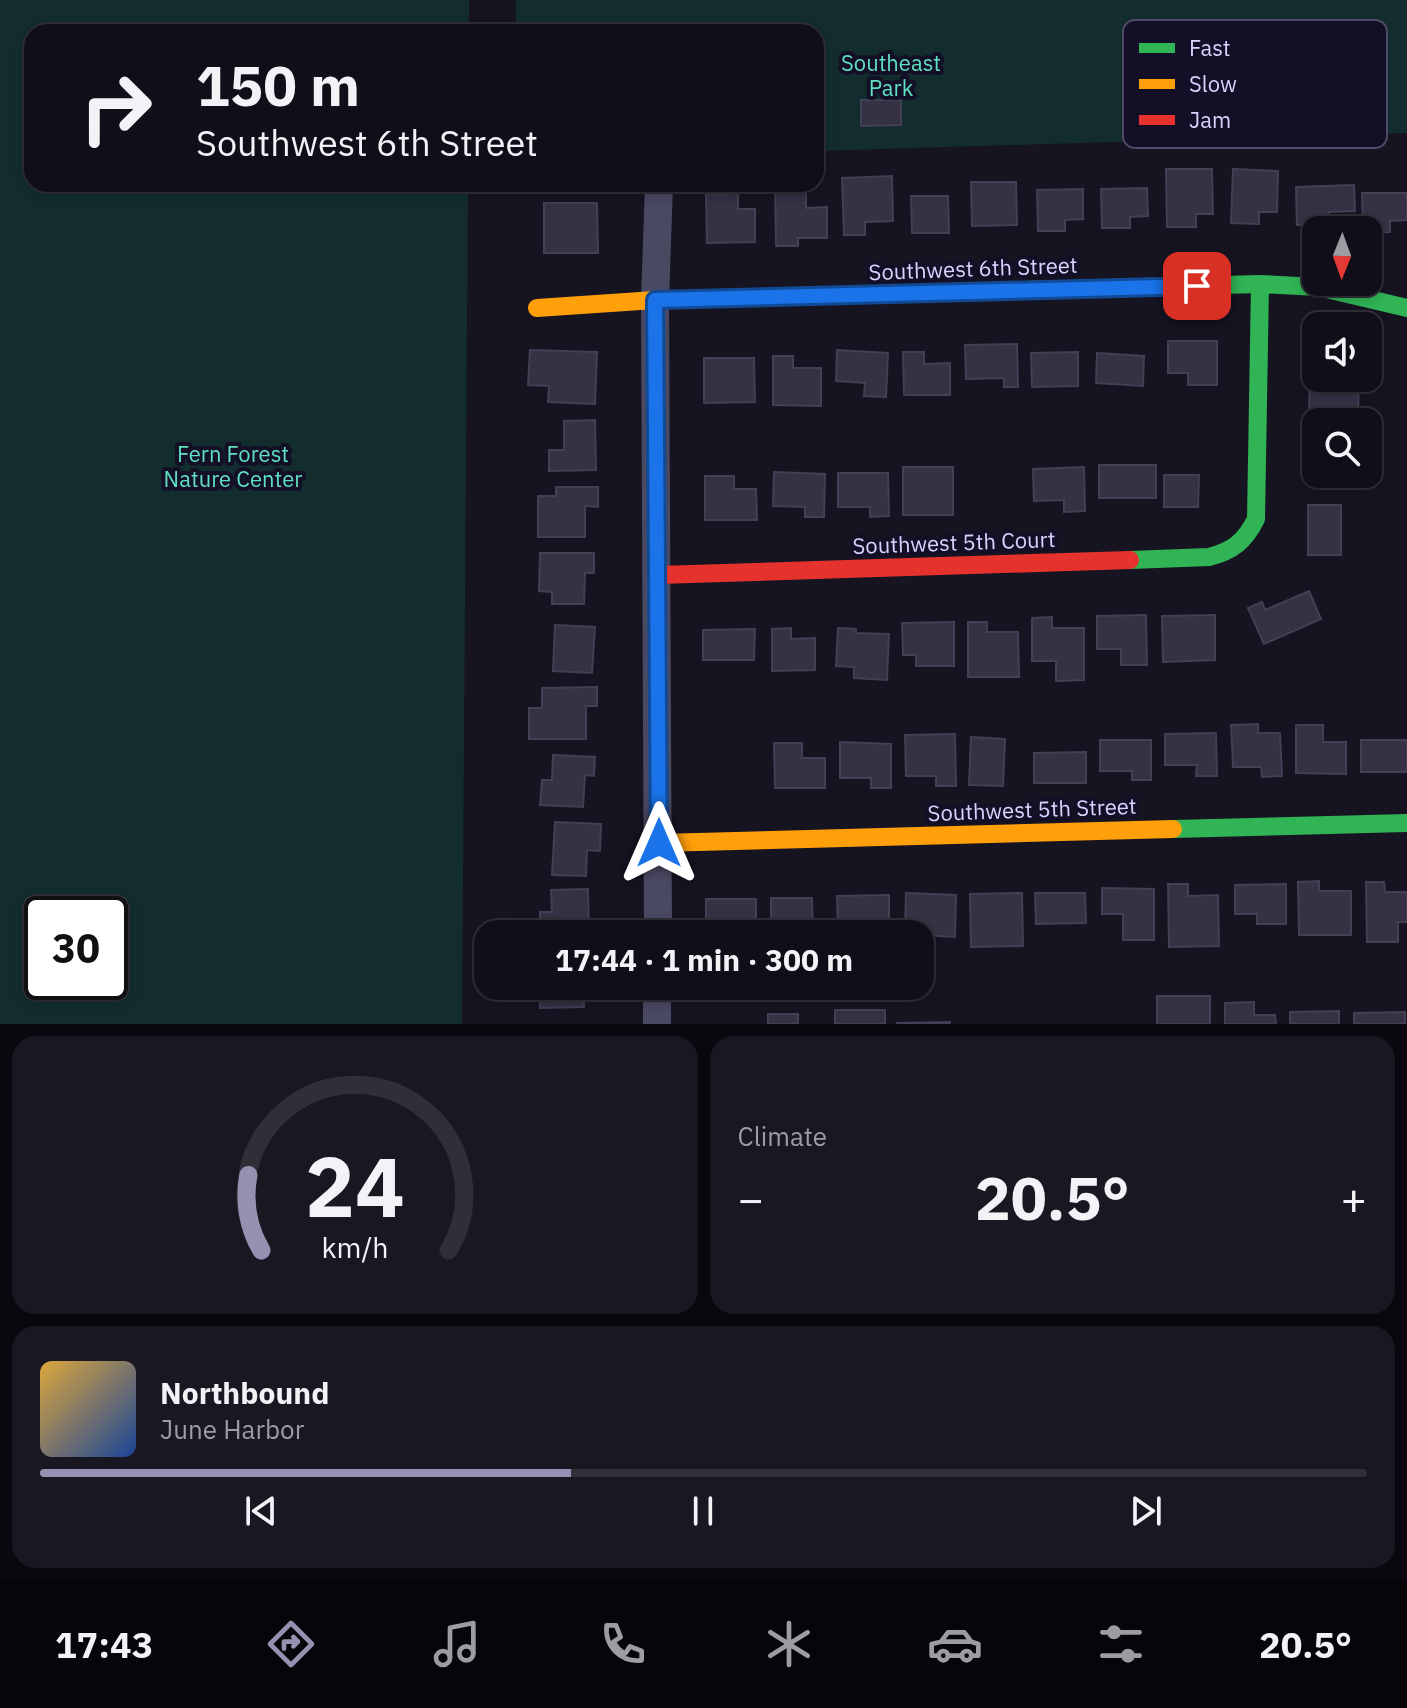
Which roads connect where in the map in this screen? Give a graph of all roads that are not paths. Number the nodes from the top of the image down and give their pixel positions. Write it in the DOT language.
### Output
graph roads {
  1 [pos="659,192"];
  2 [pos="1260,284"];
  3 [pos="655,300"];
  4 [pos="537,308"];
  5 [pos="1407,308"];
  6 [pos="658,575"];
  7 [pos="1407,823"];
  8 [pos="659,843"];
  9 [pos="658,920"];
  10 [pos="657,1000"];
  11 [pos="657,1024"];
  1 -- 3 [label="street"];
  2 -- 3 [label="street, Southwest 6th Street"];
  2 -- 5 [label="street, Southwest 6th Street"];
  2 -- 6 [label="street, Southwest 5th Court"];
  3 -- 4 [label="street, Southwest 6th Street"];
  3 -- 6 [label="street"];
  6 -- 8 [label="street"];
  7 -- 8 [label="street, Southwest 5th Street"];
  8 -- 9 [label="street"];
  10 -- 11 [label="street"];
}
